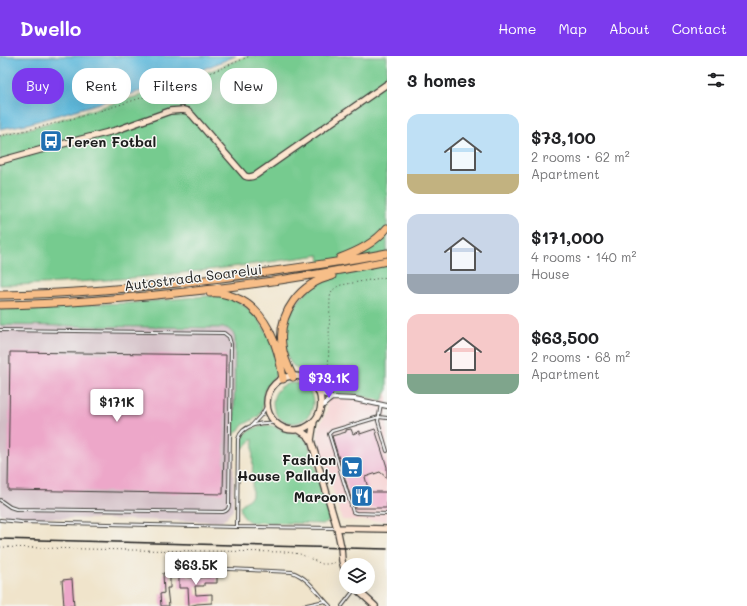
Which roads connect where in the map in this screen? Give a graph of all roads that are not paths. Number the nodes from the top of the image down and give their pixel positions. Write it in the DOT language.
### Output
graph roads {
  1 [pos="387,84"];
  2 [pos="0,161"];
  3 [pos="387,228"];
  4 [pos="387,253"];
  5 [pos="387,261"];
  6 [pos="329,263"];
  7 [pos="369,265"];
  8 [pos="0,295"];
  9 [pos="158,295"];
  10 [pos="0,305"];
  11 [pos="0,330"];
  12 [pos="293,377"];
  13 [pos="282,379"];
  14 [pos="318,390"];
  15 [pos="332,398"];
  16 [pos="381,404"];
  17 [pos="267,405"];
  18 [pos="387,406"];
  19 [pos="320,408"];
  20 [pos="378,417"];
  21 [pos="387,418"];
  22 [pos="314,421"];
  23 [pos="276,423"];
  24 [pos="251,426"];
  25 [pos="299,430"];
  26 [pos="311,440"];
  27 [pos="387,451"];
  28 [pos="0,500"];
  29 [pos="387,514"];
  30 [pos="0,520"];
  31 [pos="237,527"];
  32 [pos="337,528"];
  33 [pos="387,530"];
  34 [pos="342,558"];
  35 [pos="208,568"];
  36 [pos="351,594"];
  37 [pos="362,594"];
  38 [pos="325,601"];
  39 [pos="302,606"];
  40 [pos="330,606"];
  41 [pos="342,606"];
  42 [pos="376,606"];
  1 -- 2 [label="street"];
  3 -- 6 [label="highway"];
  4 -- 6 [label="highway, Autostrada Soarelui"];
  5 -- 7 [label="highway, Autostrada Soarelui"];
  6 -- 8 [label="highway, Autostrada Soarelui"];
  7 -- 9 [label="highway, Autostrada Soarelui"];
  7 -- 12 [label="highway"];
  9 -- 10 [label="highway, Autostrada Soarelui"];
  9 -- 13 [label="highway"];
  11 -- 28 [label="lane"];
  12 -- 13 [label="street"];
  12 -- 14 [label="street"];
  13 -- 17 [label="street"];
  14 -- 15 [label="street"];
  14 -- 19 [label="street"];
  15 -- 16 [label="street"];
  15 -- 19 [label="street"];
  16 -- 18 [label="street"];
  16 -- 20 [label="lane"];
  17 -- 23 [label="street"];
  17 -- 24 [label="lane"];
  19 -- 22 [label="street"];
  20 -- 21 [label="lane"];
  20 -- 27 [label="lane"];
  20 -- 29 [label="lane"];
  22 -- 25 [label="street"];
  22 -- 26 [label="street"];
  23 -- 24 [label="lane"];
  23 -- 25 [label="street"];
  24 -- 31 [label="lane"];
  25 -- 26 [label="street"];
  26 -- 32 [label="street"];
  30 -- 31 [label="lane"];
  31 -- 32 [label="lane"];
  32 -- 33 [label="street"];
  32 -- 34 [label="street"];
  35 -- 38 [label="lane"];
  36 -- 41 [label="lane"];
  37 -- 42 [label="street"];
  38 -- 39 [label="lane"];
  38 -- 40 [label="lane"];
}
